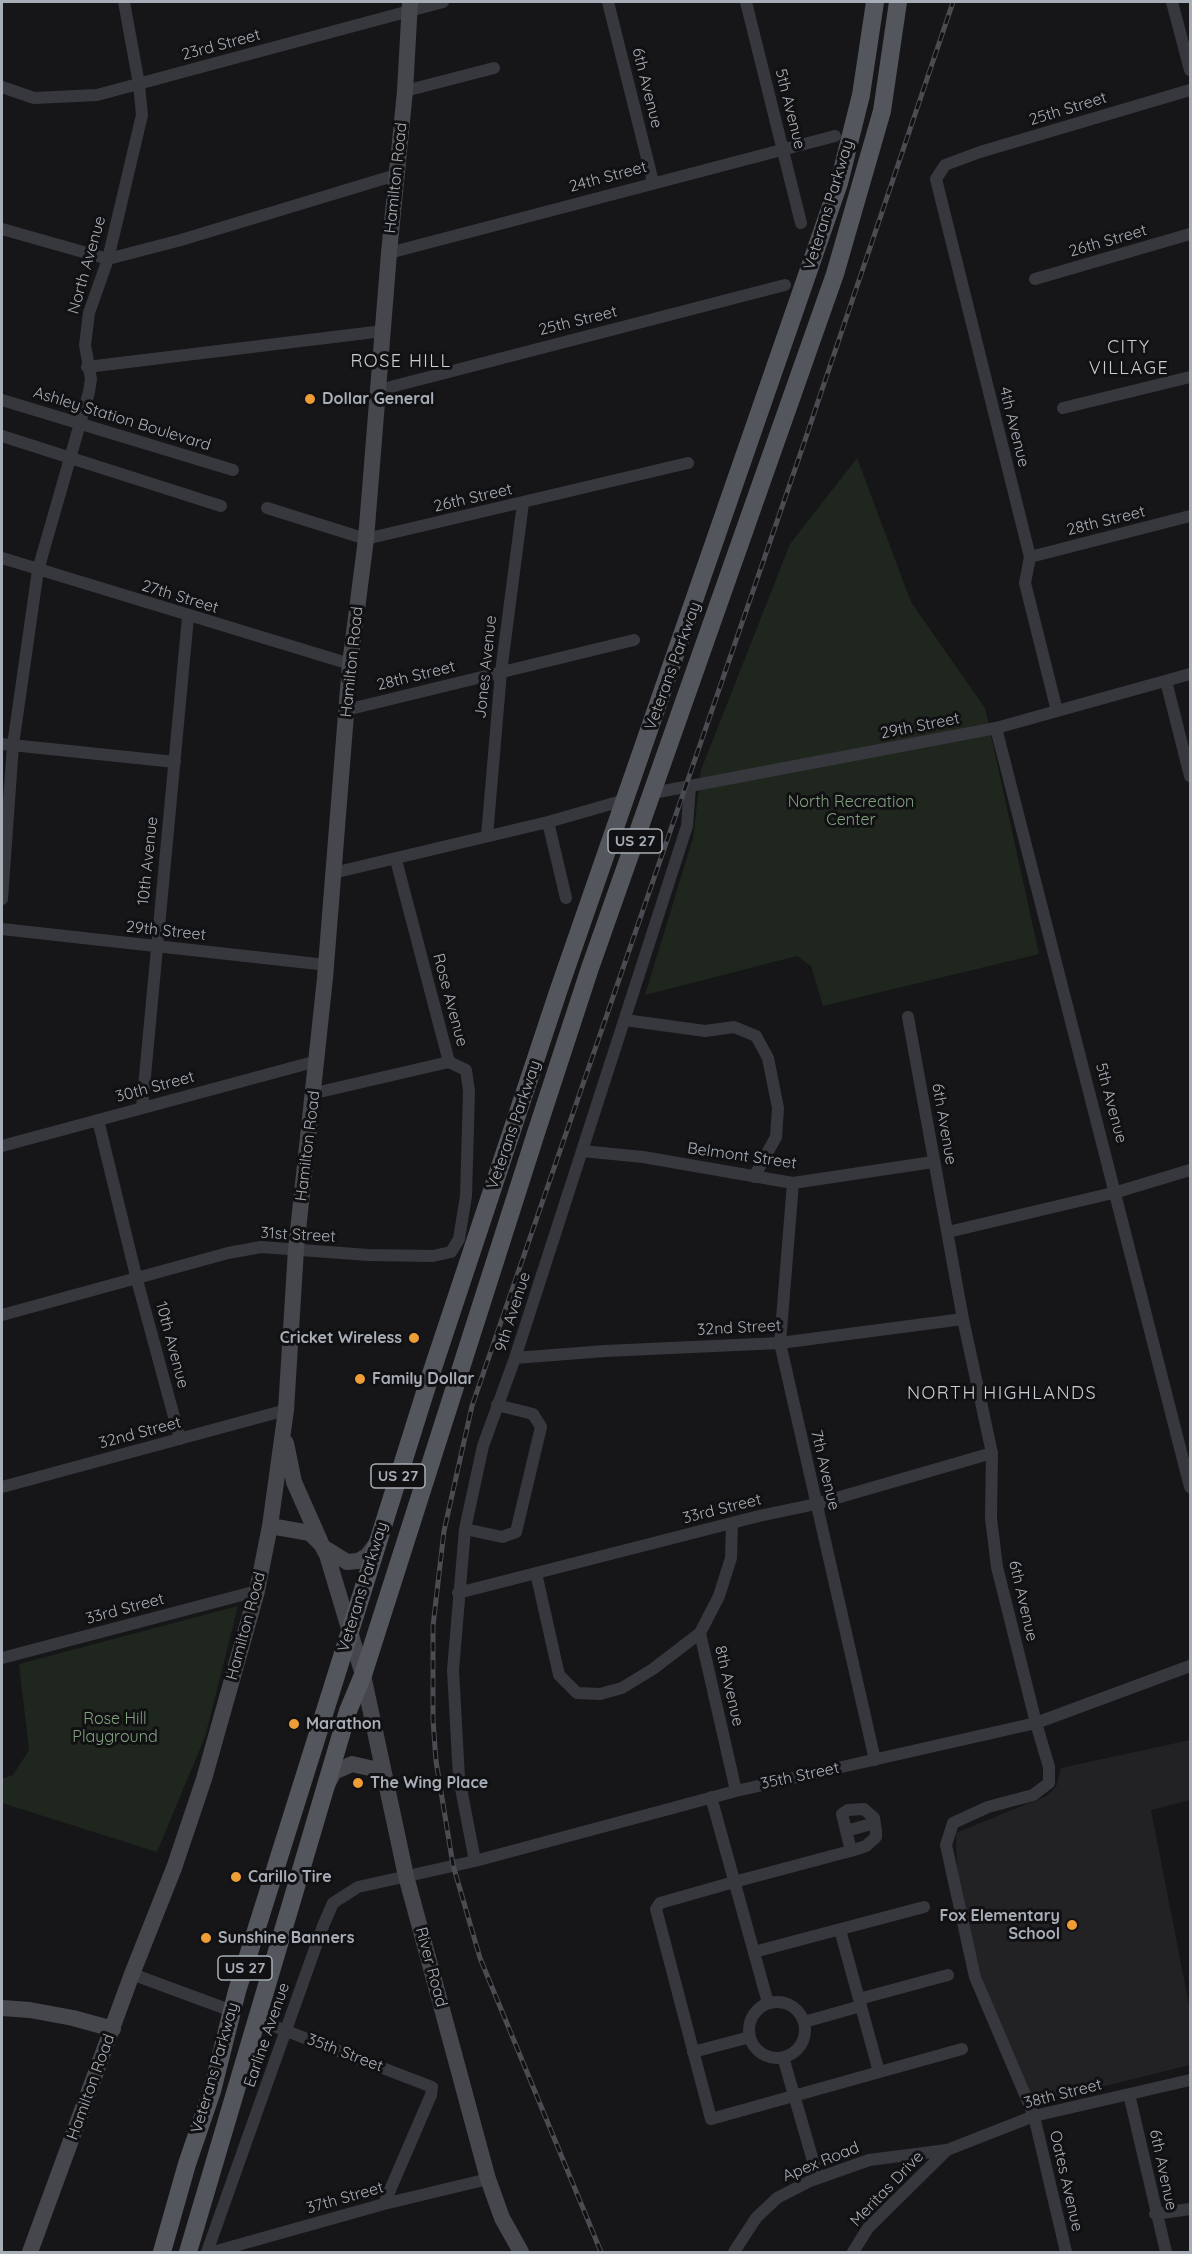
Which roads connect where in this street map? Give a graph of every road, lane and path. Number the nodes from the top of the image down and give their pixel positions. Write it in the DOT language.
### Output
graph roads {
  1 [pos="124,2"];
  2 [pos="443,2"];
  3 [pos="608,2"];
  4 [pos="746,2"];
  5 [pos="875,2"];
  6 [pos="898,2"];
  7 [pos="1172,2"];
  8 [pos="410,6"];
  9 [pos="494,68"];
  10 [pos="1191,70"];
  11 [pos="139,84"];
  12 [pos="1191,90"];
  13 [pos="3,91"];
  14 [pos="405,91"];
  15 [pos="836,136"];
  16 [pos="783,150"];
  17 [pos="956,160"];
  18 [pos="396,176"];
  19 [pos="653,182"];
  20 [pos="801,224"];
  21 [pos="2,229"];
  22 [pos="1191,234"];
  23 [pos="389,253"];
  24 [pos="108,259"];
  25 [pos="1035,279"];
  26 [pos="785,285"];
  27 [pos="383,331"];
  28 [pos="87,367"];
  29 [pos="1191,377"];
  30 [pos="379,390"];
  31 [pos="2,400"];
  32 [pos="1063,408"];
  33 [pos="80,423"];
  34 [pos="2,436"];
  35 [pos="70,457"];
  36 [pos="688,463"];
  37 [pos="233,470"];
  38 [pos="523,503"];
  39 [pos="221,506"];
  40 [pos="267,508"];
  41 [pos="1191,516"];
  42 [pos="366,539"];
  43 [pos="1030,557"];
  44 [pos="2,558"];
  45 [pos="38,570"];
  46 [pos="188,617"];
  47 [pos="634,640"];
  48 [pos="350,664"];
  49 [pos="501,672"];
  50 [pos="1191,674"];
  51 [pos="1166,681"];
  52 [pos="346,710"];
  53 [pos="1057,711"];
  54 [pos="996,728"];
  55 [pos="8,745"];
  56 [pos="174,762"];
  57 [pos="1191,776"];
  58 [pos="690,787"];
  59 [pos="653,793"];
  60 [pos="625,800"];
  61 [pos="548,822"];
  62 [pos="487,836"];
  63 [pos="396,860"];
  64 [pos="333,873"];
  65 [pos="566,898"];
  66 [pos="2,899"];
  67 [pos="2,929"];
  68 [pos="156,946"];
  69 [pos="327,965"];
  70 [pos="908,1017"];
  71 [pos="625,1020"];
  72 [pos="317,1061"];
  73 [pos="449,1062"];
  74 [pos="315,1093"];
  75 [pos="142,1108"];
  76 [pos="98,1120"];
  77 [pos="2,1146"];
  78 [pos="582,1151"];
  79 [pos="933,1162"];
  80 [pos="1191,1170"];
  81 [pos="468,1177"];
  82 [pos="754,1177"];
  83 [pos="792,1183"];
  84 [pos="1117,1191"];
  85 [pos="948,1232"];
  86 [pos="296,1249"];
  87 [pos="137,1280"];
  88 [pos="2,1315"];
  89 [pos="963,1319"];
  90 [pos="780,1343"];
  91 [pos="515,1358"];
  92 [pos="497,1405"];
  93 [pos="286,1410"];
  94 [pos="284,1428"];
  95 [pos="180,1439"];
  96 [pos="992,1453"];
  97 [pos="1191,1486"];
  98 [pos="2,1487"];
  99 [pos="816,1504"];
  100 [pos="732,1523"];
  101 [pos="270,1526"];
  102 [pos="465,1529"];
  103 [pos="376,1544"];
  104 [pos="322,1545"];
  105 [pos="536,1573"];
  106 [pos="257,1591"];
  107 [pos="458,1593"];
  108 [pos="349,1630"];
  109 [pos="700,1633"];
  110 [pos="2,1658"];
  111 [pos="1191,1666"];
  112 [pos="363,1675"];
  113 [pos="1036,1723"];
  114 [pos="875,1760"];
  115 [pos="385,1777"];
  116 [pos="326,1788"];
  117 [pos="736,1791"];
  118 [pos="711,1797"];
  119 [pos="875,1823"];
  120 [pos="846,1831"];
  121 [pos="851,1851"];
  122 [pos="475,1861"];
  123 [pos="406,1876"];
  124 [pos="734,1882"];
  125 [pos="924,1907"];
  126 [pos="840,1929"];
  127 [pos="754,1953"];
  128 [pos="132,1974"];
  129 [pos="948,1975"];
  130 [pos="768,2003"];
  131 [pos="860,2003"];
  132 [pos="2,2008"];
  133 [pos="232,2011"];
  134 [pos="258,2020"];
  135 [pos="804,2022"];
  136 [pos="113,2029"];
  137 [pos="287,2030"];
  138 [pos="750,2037"];
  139 [pos="962,2049"];
  140 [pos="693,2052"];
  141 [pos="783,2057"];
  142 [pos="879,2072"];
  143 [pos="1191,2080"];
  144 [pos="1129,2094"];
  145 [pos="794,2096"];
  146 [pos="1034,2116"];
  147 [pos="947,2150"];
  148 [pos="818,2178"];
  149 [pos="488,2179"];
  150 [pos="384,2204"];
  151 [pos="1191,2209"];
  152 [pos="1155,2214"];
  153 [pos="30,2253"];
  154 [pos="162,2253"];
  155 [pos="188,2253"];
  156 [pos="207,2253"];
  157 [pos="213,2253"];
  158 [pos="521,2253"];
  159 [pos="734,2253"];
  160 [pos="853,2253"];
  161 [pos="1066,2253"];
  162 [pos="1166,2253"];
  1 -- 11 [label="street, North Avenue"];
  2 -- 8 [label="street, 23rd Street"];
  3 -- 19 [label="street, 6th Avenue"];
  4 -- 16 [label="street, 5th Avenue"];
  5 -- 60 [label="main road, Veterans Parkway / US 27"];
  6 -- 59 [label="main road, Veterans Parkway / US 27"];
  7 -- 10 [label="street"];
  8 -- 11 [label="street, 23rd Street"];
  8 -- 14 [label="street, Hamilton Road"];
  9 -- 14 [label="street"];
  11 -- 13 [label="street, 23rd Street"];
  11 -- 24 [label="street, North Avenue"];
  12 -- 17 [label="street, 25th Street"];
  14 -- 18 [label="street, Hamilton Road"];
  15 -- 16 [label="street, 24th Street"];
  16 -- 19 [label="street, 24th Street"];
  16 -- 20 [label="street, 5th Avenue"];
  17 -- 43 [label="street, 4th Avenue"];
  18 -- 23 [label="street, Hamilton Road"];
  18 -- 24 [label="street"];
  19 -- 23 [label="street, 24th Street"];
  21 -- 24 [label="street"];
  22 -- 25 [label="street, 26th Street"];
  23 -- 27 [label="street, Hamilton Road"];
  24 -- 28 [label="street, North Avenue"];
  26 -- 30 [label="street, 25th Street"];
  27 -- 28 [label="street"];
  27 -- 30 [label="street, Hamilton Road"];
  28 -- 33 [label="street, North Avenue"];
  29 -- 32 [label="street"];
  30 -- 42 [label="street, Hamilton Road"];
  31 -- 33 [label="street, Ashley Station Boulevard"];
  33 -- 35 [label="street, North Avenue"];
  33 -- 37 [label="street, Ashley Station Boulevard"];
  34 -- 35 [label="street"];
  35 -- 39 [label="street"];
  35 -- 45 [label="street, North Avenue"];
  36 -- 38 [label="street, 26th Street"];
  38 -- 42 [label="street, 26th Street"];
  38 -- 49 [label="street, Jones Avenue"];
  40 -- 42 [label="street"];
  41 -- 43 [label="street, 28th Street"];
  42 -- 48 [label="street, Hamilton Road"];
  43 -- 53 [label="street, 4th Avenue"];
  44 -- 45 [label="street, 27th Street"];
  45 -- 46 [label="street, 27th Street"];
  45 -- 55 [label="street, North Avenue"];
  46 -- 48 [label="street, 27th Street"];
  46 -- 56 [label="street, 10th Avenue"];
  47 -- 49 [label="street, 28th Street"];
  48 -- 52 [label="street, Hamilton Road"];
  49 -- 52 [label="street, 28th Street"];
  49 -- 62 [label="street, Jones Avenue"];
  50 -- 51 [label="street, 29th Street"];
  51 -- 53 [label="street, 29th Street"];
  51 -- 57 [label="street"];
  52 -- 64 [label="street, Hamilton Road"];
  53 -- 54 [label="street, 29th Street"];
  54 -- 58 [label="street, 29th Street"];
  54 -- 84 [label="street, 5th Avenue"];
  55 -- 56 [label="street"];
  55 -- 66 [label="street, North Avenue"];
  56 -- 68 [label="street, 10th Avenue"];
  58 -- 59 [label="street, 29th Street"];
  58 -- 71 [label="street, 9th Avenue"];
  59 -- 112 [label="main road, Veterans Parkway / US 27"];
  60 -- 61 [label="street"];
  60 -- 103 [label="main road, Veterans Parkway / US 27"];
  61 -- 62 [label="street"];
  61 -- 65 [label="street"];
  62 -- 63 [label="street"];
  63 -- 64 [label="street"];
  63 -- 73 [label="street, Rose Avenue"];
  64 -- 69 [label="street, Hamilton Road"];
  67 -- 68 [label="street, 29th Street"];
  68 -- 69 [label="street, 29th Street"];
  68 -- 75 [label="street, 10th Avenue"];
  69 -- 72 [label="street, Hamilton Road"];
  70 -- 79 [label="street, 6th Avenue"];
  71 -- 78 [label="street, 9th Avenue"];
  71 -- 82 [label="street"];
  72 -- 74 [label="street, Hamilton Road"];
  72 -- 75 [label="street, 30th Street"];
  73 -- 74 [label="street"];
  73 -- 81 [label="street, Rose Avenue"];
  74 -- 86 [label="street, Hamilton Road"];
  75 -- 76 [label="street, 30th Street"];
  76 -- 77 [label="street, 30th Street"];
  76 -- 87 [label="street, 10th Avenue"];
  78 -- 82 [label="street, Belmont Street"];
  78 -- 91 [label="street, 9th Avenue"];
  79 -- 83 [label="street, Belmont Street"];
  79 -- 85 [label="street, 6th Avenue"];
  80 -- 84 [label="street"];
  81 -- 86 [label="street, 31st Street"];
  82 -- 83 [label="street, Belmont Street"];
  83 -- 90 [label="street, 7th Avenue"];
  84 -- 85 [label="street"];
  84 -- 97 [label="street, 5th Avenue"];
  85 -- 89 [label="street, 6th Avenue"];
  86 -- 87 [label="street, 31st Street"];
  86 -- 93 [label="street, Hamilton Road"];
  87 -- 88 [label="street, 31st Street"];
  87 -- 95 [label="street, 10th Avenue"];
  89 -- 90 [label="street, 32nd Street"];
  89 -- 96 [label="street, 6th Avenue"];
  90 -- 91 [label="street, 32nd Street"];
  90 -- 99 [label="street, 7th Avenue"];
  91 -- 92 [label="street, 9th Avenue"];
  92 -- 102 [label="street, 9th Avenue"];
  92 -- 102 [label="street"];
  93 -- 94 [label="street, Hamilton Road"];
  93 -- 95 [label="street, 32nd Street"];
  94 -- 101 [label="street, Hamilton Road"];
  94 -- 104 [label="street, River Road"];
  95 -- 98 [label="street, 32nd Street"];
  96 -- 99 [label="street, 33rd Street"];
  96 -- 113 [label="street, 6th Avenue"];
  99 -- 100 [label="street, 33rd Street"];
  99 -- 114 [label="street, 7th Avenue"];
  100 -- 105 [label="street, 33rd Street"];
  100 -- 109 [label="street, 8th Avenue"];
  101 -- 104 [label="street"];
  101 -- 106 [label="street, Hamilton Road"];
  102 -- 107 [label="street, 9th Avenue"];
  103 -- 104 [label="street"];
  103 -- 108 [label="main road, Veterans Parkway / US 27"];
  104 -- 108 [label="street, River Road"];
  105 -- 107 [label="street, 33rd Street"];
  105 -- 109 [label="street"];
  106 -- 110 [label="street, 33rd Street"];
  106 -- 128 [label="street, Hamilton Road"];
  107 -- 122 [label="street, 9th Avenue"];
  108 -- 112 [label="street, River Road"];
  108 -- 133 [label="main road, Veterans Parkway / US 27"];
  109 -- 117 [label="street, 8th Avenue"];
  111 -- 113 [label="street, 35th Street"];
  112 -- 115 [label="street, River Road"];
  112 -- 116 [label="main road, Veterans Parkway / US 27"];
  113 -- 114 [label="street, 35th Street"];
  113 -- 146 [label="street, 6th Avenue"];
  114 -- 117 [label="street, 35th Street"];
  115 -- 116 [label="street"];
  115 -- 123 [label="street, River Road"];
  116 -- 134 [label="main road, Veterans Parkway / US 27"];
  117 -- 118 [label="street, 35th Street"];
  118 -- 122 [label="street, 35th Street"];
  118 -- 124 [label="street"];
  119 -- 120 [label="street"];
  119 -- 120 [label="street"];
  119 -- 121 [label="street"];
  120 -- 121 [label="street"];
  121 -- 124 [label="street"];
  122 -- 123 [label="street, 35th Street"];
  123 -- 137 [label="street, Earline Avenue"];
  123 -- 149 [label="street, River Road"];
  124 -- 127 [label="street"];
  124 -- 140 [label="street"];
  125 -- 126 [label="street"];
  126 -- 127 [label="street"];
  126 -- 131 [label="street"];
  127 -- 130 [label="street"];
  128 -- 133 [label="street"];
  128 -- 136 [label="street, Hamilton Road"];
  129 -- 131 [label="street"];
  130 -- 135 [label="street"];
  130 -- 138 [label="street"];
  131 -- 135 [label="street"];
  131 -- 142 [label="street"];
  132 -- 136 [label="street"];
  133 -- 154 [label="main road, Veterans Parkway / US 27"];
  134 -- 137 [label="street, 35th Street"];
  134 -- 155 [label="main road, Veterans Parkway / US 27"];
  135 -- 141 [label="street"];
  136 -- 153 [label="street, Hamilton Road"];
  137 -- 150 [label="street, 35th Street"];
  137 -- 156 [label="street, Earline Avenue"];
  138 -- 140 [label="street"];
  138 -- 141 [label="street"];
  139 -- 142 [label="street"];
  140 -- 145 [label="street"];
  141 -- 145 [label="street"];
  142 -- 145 [label="street"];
  143 -- 144 [label="street, 38th Street"];
  144 -- 146 [label="street, 38th Street"];
  144 -- 152 [label="street, 6th Avenue"];
  145 -- 148 [label="street"];
  146 -- 147 [label="street, 38th Street"];
  146 -- 161 [label="street, Oates Avenue"];
  147 -- 148 [label="street, Apex Road"];
  147 -- 160 [label="street, Meritas Drive"];
  148 -- 159 [label="street, Apex Road"];
  149 -- 150 [label="street, 37th Street"];
  149 -- 158 [label="street, River Road"];
  150 -- 157 [label="street, 37th Street"];
  151 -- 152 [label="street"];
  152 -- 162 [label="street, 6th Avenue"];
}
